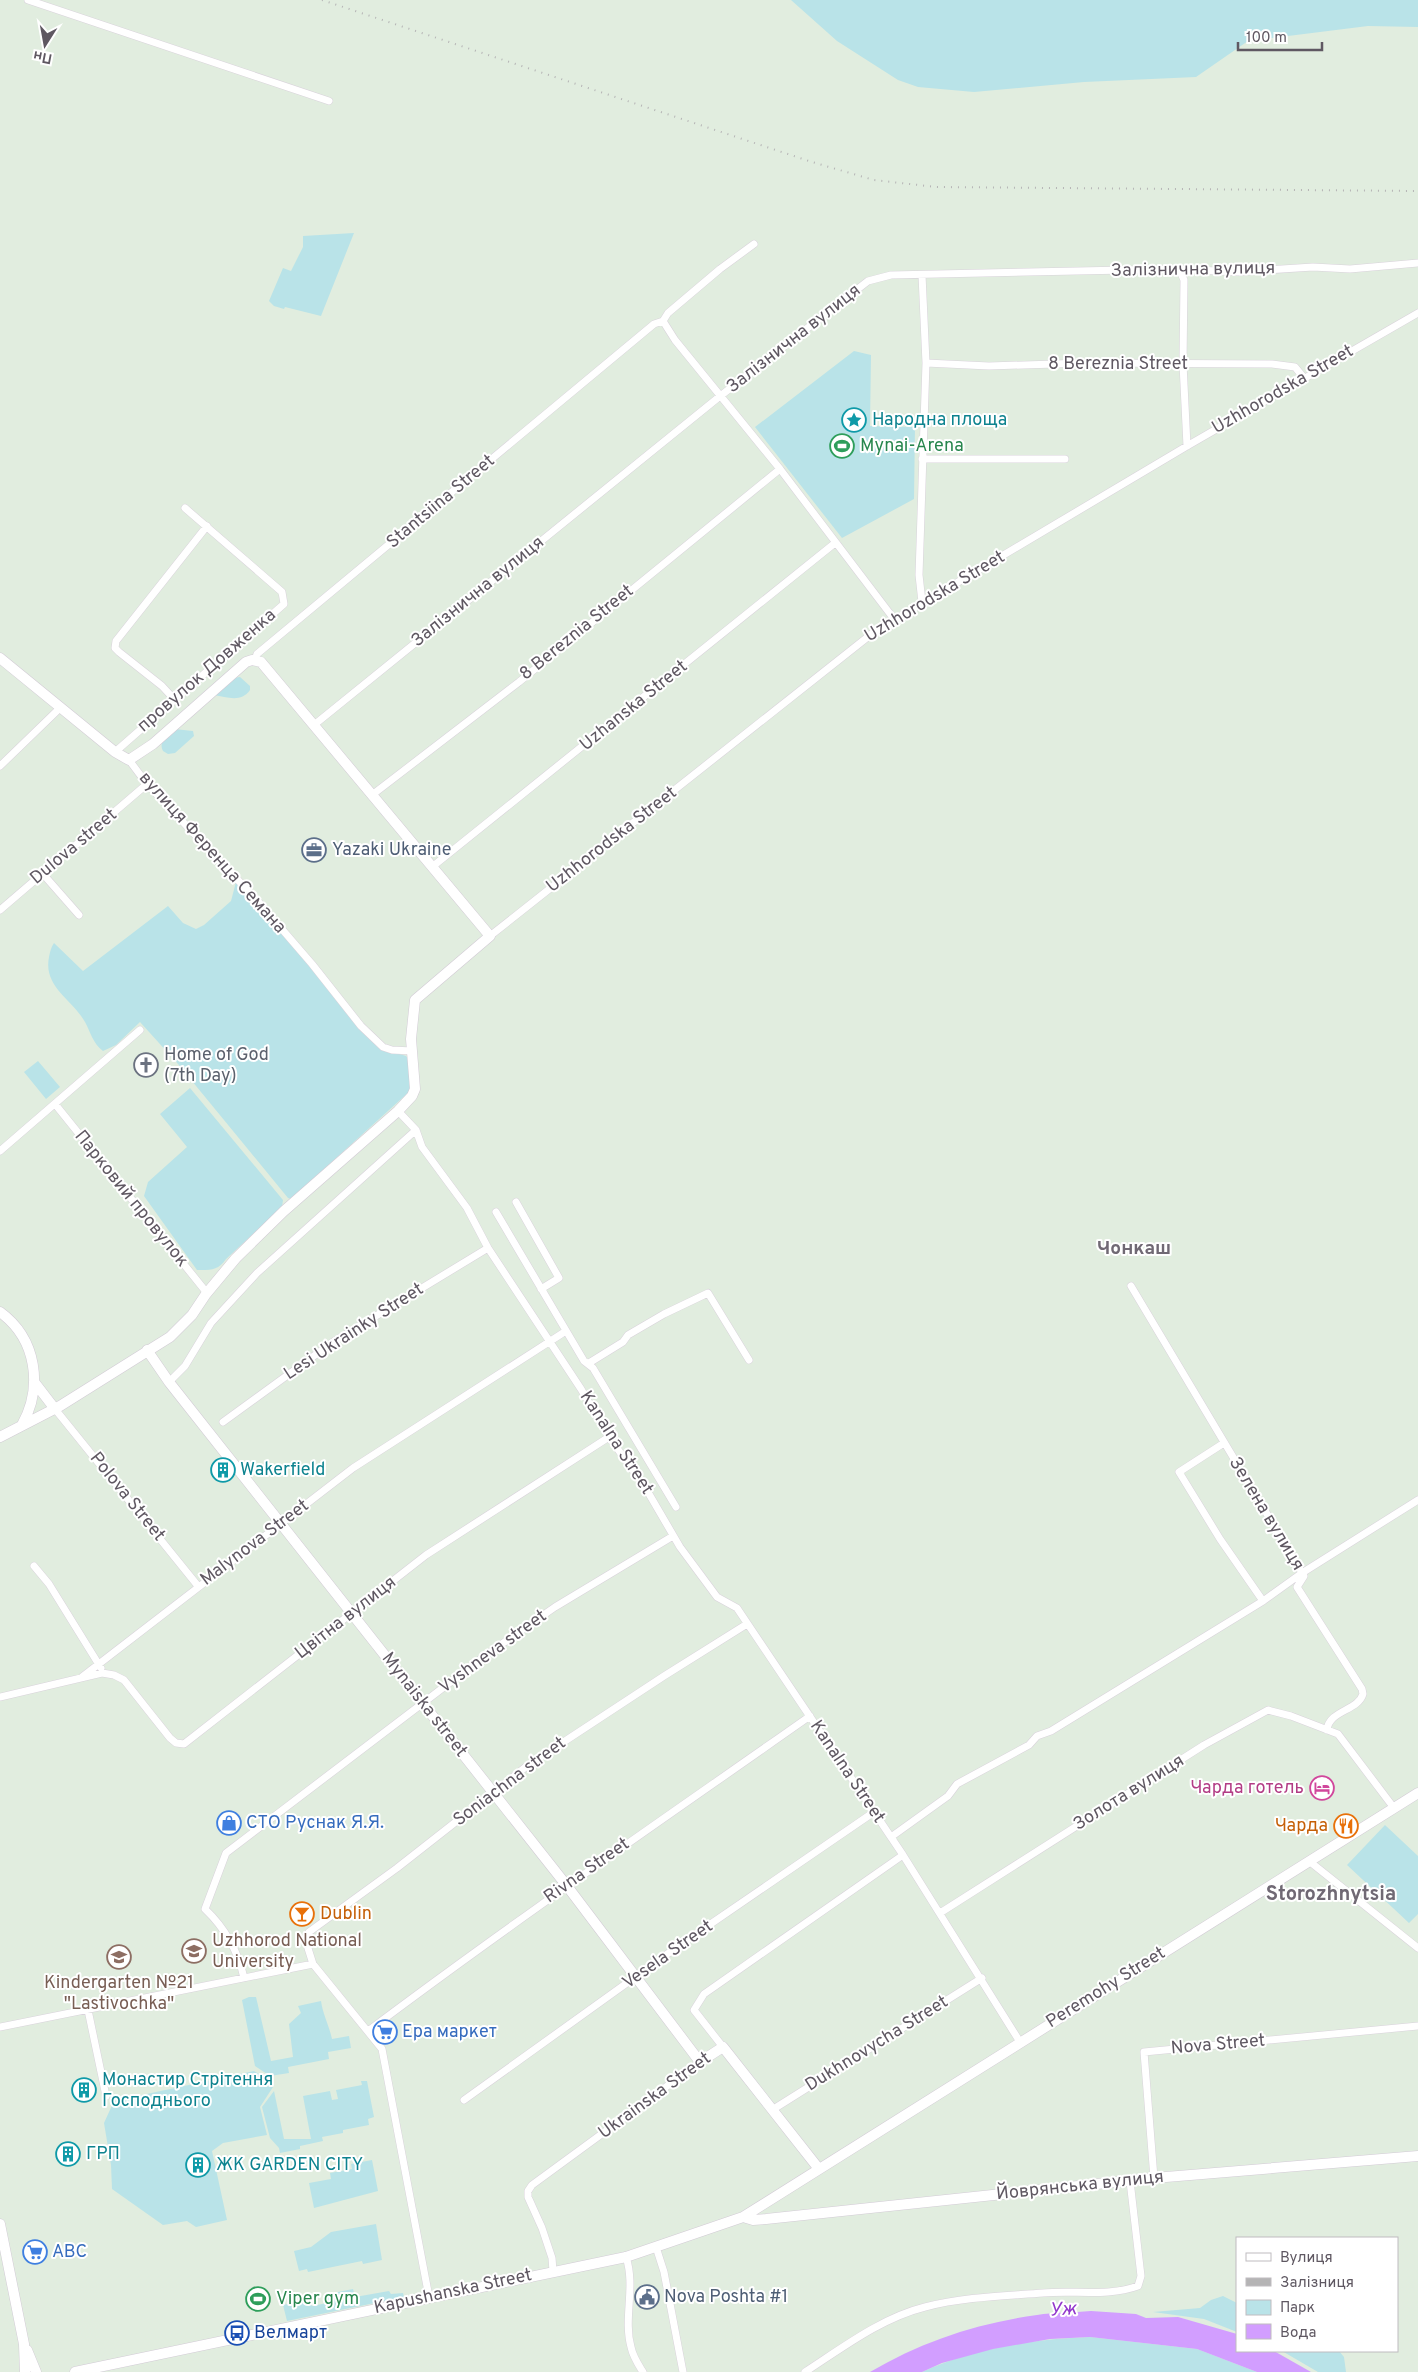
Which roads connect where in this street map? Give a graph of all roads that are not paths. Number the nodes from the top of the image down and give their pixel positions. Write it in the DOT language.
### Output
graph roads {
  1 [pos="28,0"];
  2 [pos="329,101"];
  3 [pos="754,244"];
  4 [pos="1418,263"];
  5 [pos="1180,271"];
  6 [pos="922,275"];
  7 [pos="1418,313"];
  8 [pos="663,321"];
  9 [pos="926,363"];
  10 [pos="1183,364"];
  11 [pos="1304,378"];
  12 [pos="721,396"];
  13 [pos="1187,446"];
  14 [pos="922,459"];
  15 [pos="1065,459"];
  16 [pos="780,469"];
  17 [pos="185,508"];
  18 [pos="207,526"];
  19 [pos="835,543"];
  20 [pos="922,602"];
  21 [pos="894,619"];
  22 [pos="0,658"];
  23 [pos="255,660"];
  24 [pos="174,699"];
  25 [pos="61,707"];
  26 [pos="314,724"];
  27 [pos="115,752"];
  28 [pos="130,760"];
  29 [pos="0,766"];
  30 [pos="147,784"];
  31 [pos="372,794"];
  32 [pos="432,867"];
  33 [pos="43,874"];
  34 [pos="0,910"];
  35 [pos="79,915"];
  36 [pos="490,936"];
  37 [pos="140,1030"];
  38 [pos="412,1051"];
  39 [pos="56,1104"];
  40 [pos="398,1111"];
  41 [pos="416,1130"];
  42 [pos="0,1150"];
  43 [pos="516,1202"];
  44 [pos="496,1212"];
  45 [pos="488,1248"];
  46 [pos="1131,1286"];
  47 [pos="541,1289"];
  48 [pos="206,1293"];
  49 [pos="0,1312"];
  50 [pos="566,1331"];
  51 [pos="550,1343"];
  52 [pos="147,1350"];
  53 [pos="749,1360"];
  54 [pos="588,1362"];
  55 [pos="169,1382"];
  56 [pos="35,1383"];
  57 [pos="55,1409"];
  58 [pos="223,1422"];
  59 [pos="22,1424"];
  60 [pos="0,1437"];
  61 [pos="609,1437"];
  62 [pos="1224,1443"];
  63 [pos="1418,1500"];
  64 [pos="676,1507"];
  65 [pos="282,1523"];
  66 [pos="673,1536"];
  67 [pos="34,1566"];
  68 [pos="1302,1573"];
  69 [pos="198,1586"];
  70 [pos="1263,1601"];
  71 [pos="352,1613"];
  72 [pos="747,1624"];
  73 [pos="100,1664"];
  74 [pos="102,1674"];
  75 [pos="80,1679"];
  76 [pos="0,1697"];
  77 [pos="423,1703"];
  78 [pos="810,1716"];
  79 [pos="1326,1730"];
  80 [pos="1418,1793"];
  81 [pos="494,1794"];
  82 [pos="1394,1808"];
  83 [pos="874,1812"];
  84 [pos="891,1837"];
  85 [pos="903,1855"];
  86 [pos="1309,1861"];
  87 [pos="567,1886"];
  88 [pos="940,1913"];
  89 [pos="1418,1948"];
  90 [pos="313,1964"];
  91 [pos="637,1977"];
  92 [pos="244,1978"];
  93 [pos="982,1978"];
  94 [pos="88,2010"];
  95 [pos="1418,2026"];
  96 [pos="0,2027"];
  97 [pos="368,2031"];
  98 [pos="1020,2042"];
  99 [pos="723,2047"];
  100 [pos="700,2062"];
  101 [pos="106,2096"];
  102 [pos="464,2100"];
  103 [pos="772,2110"];
  104 [pos="1418,2156"];
  105 [pos="819,2169"];
  106 [pos="1154,2178"];
  107 [pos="1130,2181"];
  108 [pos="743,2217"];
  109 [pos="0,2224"];
  110 [pos="656,2247"];
  111 [pos="626,2257"];
  112 [pos="553,2271"];
  113 [pos="429,2297"];
  114 [pos="24,2344"];
  115 [pos="25,2372"];
  116 [pos="36,2372"];
  117 [pos="75,2372"];
  118 [pos="643,2372"];
  119 [pos="683,2372"];
  120 [pos="804,2372"];
  1 -- 2 [label="street"];
  3 -- 8 [label="street, Stantsiina Street"];
  4 -- 5 [label="street, Залізнична вулиця"];
  5 -- 6 [label="street, Залізнична вулиця"];
  5 -- 10 [label="street"];
  6 -- 9 [label="street"];
  6 -- 12 [label="street, Залізнична вулиця"];
  7 -- 11 [label="street, Uzhhorodska Street"];
  8 -- 12 [label="street"];
  8 -- 23 [label="street, Stantsiina Street"];
  9 -- 10 [label="street, 8 Bereznia Street"];
  9 -- 14 [label="street"];
  10 -- 11 [label="street, 8 Bereznia Street"];
  10 -- 13 [label="street"];
  11 -- 13 [label="street, Uzhhorodska Street"];
  12 -- 16 [label="street"];
  12 -- 26 [label="street, Залізнична вулиця"];
  13 -- 20 [label="street, Uzhhorodska Street"];
  14 -- 15 [label="street"];
  14 -- 20 [label="street"];
  16 -- 19 [label="street"];
  16 -- 31 [label="street, 8 Bereznia Street"];
  17 -- 18 [label="street, провулок Довженка"];
  18 -- 24 [label="street"];
  18 -- 24 [label="street, провулок Довженка"];
  19 -- 21 [label="street"];
  19 -- 32 [label="street, Uzhanska Street"];
  20 -- 21 [label="street, Uzhhorodska Street"];
  21 -- 36 [label="street, Uzhhorodska Street"];
  22 -- 25 [label="street, вулиця Ференца Семана"];
  23 -- 26 [label="street"];
  23 -- 28 [label="street, Stantsiina Street"];
  24 -- 27 [label="street, провулок Довженка"];
  25 -- 27 [label="street, вулиця Ференца Семана"];
  25 -- 29 [label="street"];
  26 -- 31 [label="street"];
  27 -- 28 [label="street, вулиця Ференца Семана"];
  28 -- 30 [label="street, вулиця Ференца Семана"];
  30 -- 33 [label="street, Dulova street"];
  30 -- 38 [label="street, вулиця Ференца Семана"];
  31 -- 32 [label="street"];
  32 -- 36 [label="street"];
  33 -- 34 [label="street, Dulova street"];
  33 -- 35 [label="street"];
  36 -- 38 [label="street"];
  37 -- 39 [label="street"];
  38 -- 40 [label="street"];
  39 -- 42 [label="street"];
  39 -- 48 [label="street, Парковий провулок"];
  40 -- 41 [label="street, Kanalna Street"];
  40 -- 48 [label="street"];
  41 -- 45 [label="street, Kanalna Street"];
  41 -- 55 [label="street"];
  43 -- 47 [label="street"];
  44 -- 47 [label="street"];
  45 -- 51 [label="street, Kanalna Street"];
  45 -- 58 [label="street, Lesi Ukrainky Street"];
  46 -- 62 [label="street, Зелена вулиця"];
  47 -- 50 [label="street"];
  48 -- 52 [label="street"];
  49 -- 56 [label="street"];
  50 -- 51 [label="street, Malynova Street"];
  50 -- 54 [label="street"];
  51 -- 61 [label="street, Kanalna Street"];
  51 -- 65 [label="street, Malynova Street"];
  52 -- 55 [label="street, Mynaiska street"];
  52 -- 57 [label="street"];
  53 -- 54 [label="street"];
  54 -- 64 [label="street"];
  55 -- 65 [label="street, Mynaiska street"];
  56 -- 57 [label="street"];
  56 -- 59 [label="street"];
  57 -- 59 [label="street"];
  57 -- 69 [label="street, Polova Street"];
  59 -- 60 [label="street"];
  61 -- 66 [label="street, Kanalna Street"];
  61 -- 71 [label="street, Цвітна вулиця"];
  62 -- 68 [label="street, Зелена вулиця"];
  62 -- 70 [label="street"];
  63 -- 68 [label="street"];
  65 -- 69 [label="street, Malynova Street"];
  65 -- 71 [label="street, Mynaiska street"];
  66 -- 72 [label="street, Kanalna Street"];
  66 -- 77 [label="street, Vyshneva street"];
  67 -- 73 [label="street"];
  68 -- 70 [label="street"];
  68 -- 79 [label="street, Зелена вулиця"];
  69 -- 73 [label="street, Malynova Street"];
  70 -- 84 [label="street"];
  71 -- 74 [label="street, Цвітна вулиця"];
  71 -- 77 [label="street, Mynaiska street"];
  72 -- 78 [label="street, Kanalna Street"];
  72 -- 81 [label="street, Soniachna street"];
  73 -- 74 [label="street"];
  73 -- 75 [label="street, Malynova Street"];
  74 -- 75 [label="street"];
  75 -- 76 [label="street"];
  77 -- 81 [label="street, Mynaiska street"];
  77 -- 92 [label="street, Vyshneva street"];
  78 -- 83 [label="street, Kanalna Street"];
  78 -- 87 [label="street, Rivna Street"];
  79 -- 82 [label="street"];
  79 -- 88 [label="street, Золота вулиця"];
  80 -- 82 [label="street, Peremohy Street"];
  81 -- 87 [label="street, Mynaiska street"];
  81 -- 90 [label="street, Soniachna street"];
  82 -- 86 [label="street, Peremohy Street"];
  83 -- 84 [label="street, Kanalna Street"];
  83 -- 91 [label="street, Vesela Street"];
  84 -- 85 [label="street, Kanalna Street"];
  85 -- 88 [label="street, Kanalna Street"];
  85 -- 99 [label="street, Ukrainska Street"];
  86 -- 89 [label="street"];
  86 -- 98 [label="street, Peremohy Street"];
  87 -- 91 [label="street, Mynaiska street"];
  87 -- 97 [label="street, Rivna Street"];
  88 -- 93 [label="street, Kanalna Street"];
  90 -- 92 [label="street"];
  90 -- 97 [label="street"];
  91 -- 100 [label="street, Mynaiska street"];
  91 -- 102 [label="street, Vesela Street"];
  92 -- 94 [label="street"];
  93 -- 98 [label="street, Kanalna Street"];
  93 -- 103 [label="street, Dukhnovycha Street"];
  94 -- 96 [label="street"];
  94 -- 101 [label="street"];
  95 -- 106 [label="street, Nova Street"];
  97 -- 113 [label="street"];
  98 -- 105 [label="street, Peremohy Street"];
  99 -- 100 [label="street, Ukrainska Street"];
  99 -- 103 [label="street"];
  100 -- 112 [label="street, Ukrainska Street"];
  103 -- 105 [label="street"];
  104 -- 106 [label="street, Йоврянська вулиця"];
  105 -- 108 [label="street, Peremohy Street"];
  106 -- 107 [label="street, Йоврянська вулиця"];
  107 -- 108 [label="street, Йоврянська вулиця"];
  107 -- 120 [label="street"];
  108 -- 110 [label="street, Peremohy Street"];
  109 -- 114 [label="street"];
  110 -- 111 [label="street, Peremohy Street"];
  110 -- 119 [label="street"];
  111 -- 112 [label="street, Kapushanska Street"];
  111 -- 118 [label="street"];
  112 -- 113 [label="street, Kapushanska Street"];
  113 -- 117 [label="street, Kapushanska Street"];
  114 -- 115 [label="street"];
  114 -- 116 [label="street"];
}
